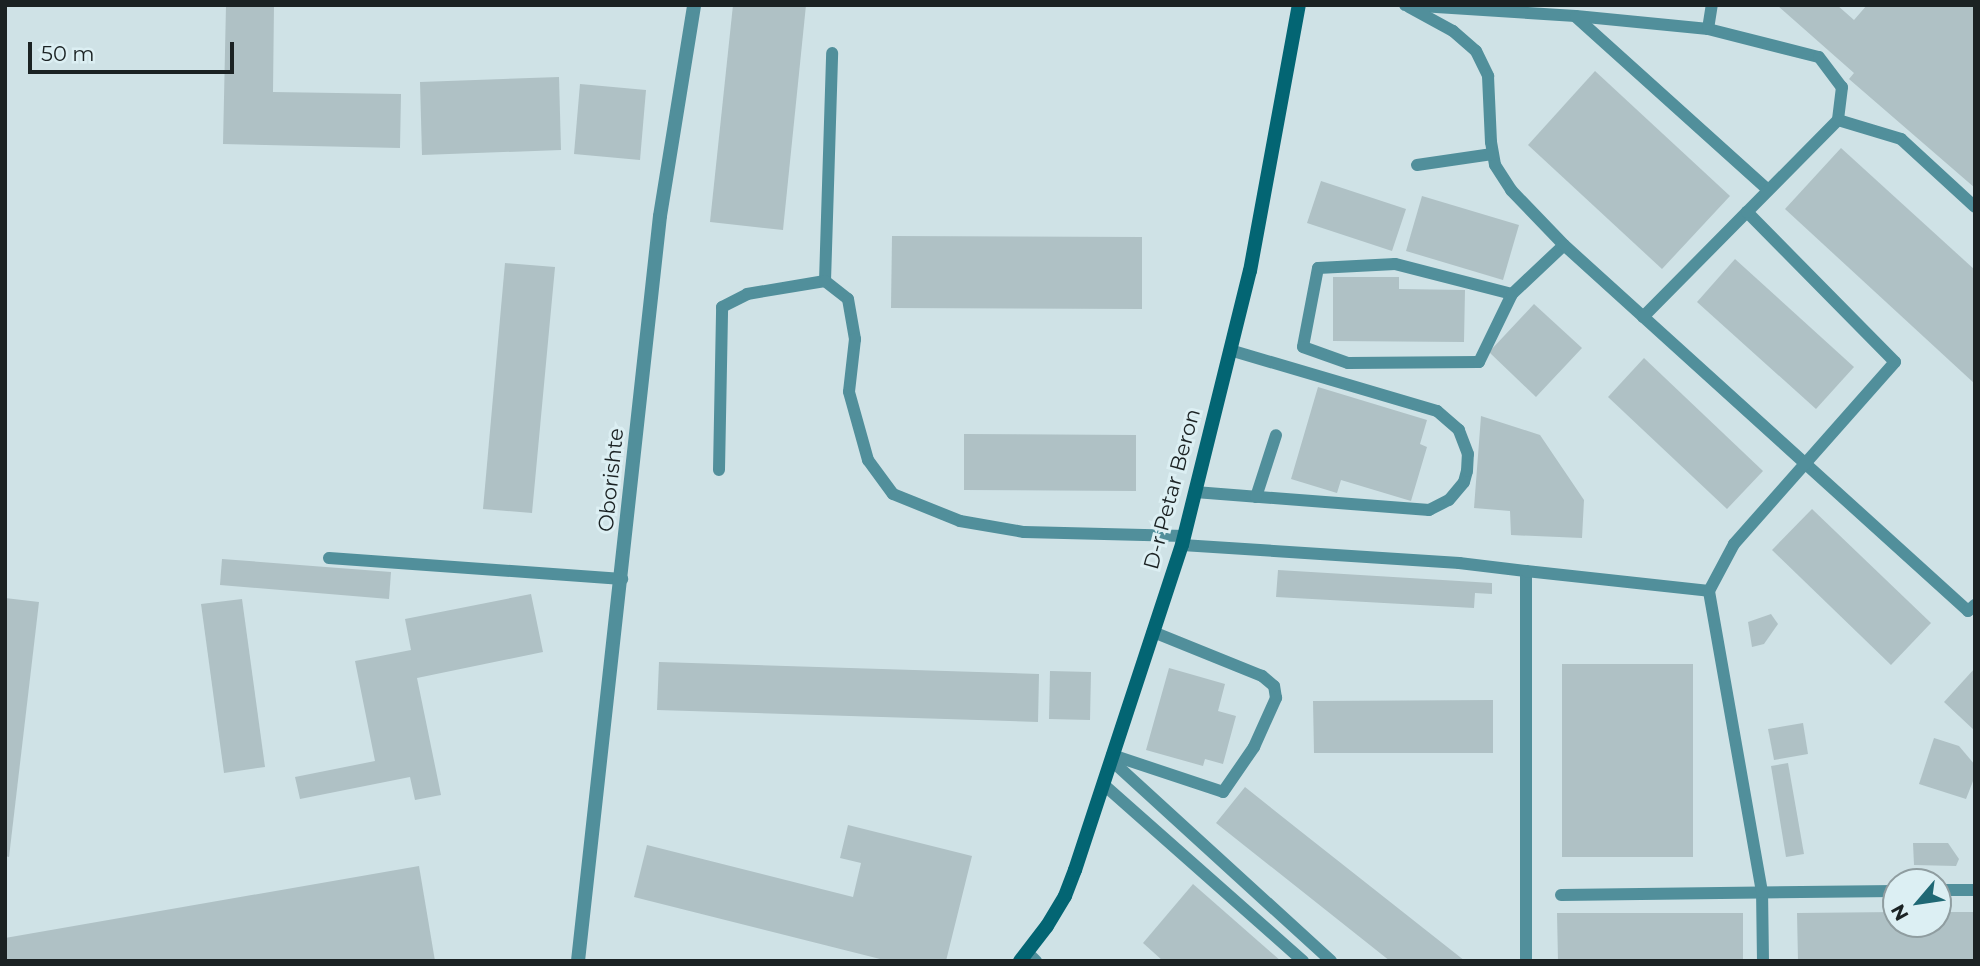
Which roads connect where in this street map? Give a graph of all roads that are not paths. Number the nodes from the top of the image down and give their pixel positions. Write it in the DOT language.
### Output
graph roads {
  1 [pos="694,5"];
  2 [pos="1299,5"];
  3 [pos="1406,5"];
  4 [pos="1712,5"];
  5 [pos="1576,16"];
  6 [pos="1707,29"];
  7 [pos="832,53"];
  8 [pos="1838,120"];
  9 [pos="1492,154"];
  10 [pos="1417,165"];
  11 [pos="1768,190"];
  12 [pos="1975,207"];
  13 [pos="1747,212"];
  14 [pos="1564,245"];
  15 [pos="825,281"];
  16 [pos="1512,294"];
  17 [pos="1643,317"];
  18 [pos="1230,349"];
  19 [pos="1276,435"];
  20 [pos="1805,464"];
  21 [pos="719,470"];
  22 [pos="1195,492"];
  23 [pos="1256,497"];
  24 [pos="1183,541"];
  25 [pos="329,558"];
  26 [pos="1526,571"];
  27 [pos="622,579"];
  28 [pos="1709,591"];
  29 [pos="1975,605"];
  30 [pos="1153,632"];
  31 [pos="1112,757"];
  32 [pos="1104,784"];
  33 [pos="1952,890"];
  34 [pos="1975,890"];
  35 [pos="1882,891"];
  36 [pos="1762,892"];
  37 [pos="1562,895"];
  38 [pos="1028,958"];
  39 [pos="578,961"];
  40 [pos="1303,961"];
  41 [pos="1331,961"];
  42 [pos="1526,961"];
  43 [pos="1763,961"];
  1 -- 27 [label="street, Oborishte"];
  2 -- 18 [label="street, D-r Petar Beron"];
  3 -- 5 [label="lane"];
  3 -- 9 [label="lane"];
  4 -- 6 [label="lane"];
  5 -- 6 [label="lane"];
  5 -- 11 [label="lane"];
  6 -- 8 [label="lane"];
  7 -- 15 [label="lane"];
  8 -- 11 [label="lane"];
  8 -- 12 [label="lane"];
  9 -- 10 [label="lane"];
  9 -- 14 [label="lane"];
  11 -- 13 [label="lane"];
  13 -- 17 [label="lane"];
  13 -- 20 [label="lane"];
  14 -- 16 [label="lane"];
  14 -- 17 [label="lane"];
  15 -- 21 [label="lane"];
  15 -- 24 [label="lane"];
  16 -- 16 [label="lane"];
  17 -- 20 [label="lane"];
  18 -- 22 [label="street, D-r Petar Beron"];
  18 -- 23 [label="lane"];
  19 -- 23 [label="lane"];
  20 -- 28 [label="lane"];
  20 -- 29 [label="lane"];
  22 -- 23 [label="lane"];
  22 -- 24 [label="street, D-r Petar Beron"];
  24 -- 26 [label="lane"];
  24 -- 30 [label="street, D-r Petar Beron"];
  25 -- 27 [label="lane"];
  26 -- 28 [label="lane"];
  26 -- 42 [label="lane"];
  27 -- 39 [label="street, Oborishte"];
  28 -- 36 [label="lane"];
  30 -- 31 [label="street, D-r Petar Beron"];
  30 -- 31 [label="lane"];
  31 -- 32 [label="street, D-r Petar Beron"];
  31 -- 41 [label="lane"];
  32 -- 38 [label="street, D-r Petar Beron"];
  32 -- 40 [label="lane"];
  33 -- 34 [label="lane"];
  35 -- 36 [label="lane"];
  36 -- 37 [label="lane"];
  36 -- 43 [label="lane"];
}
